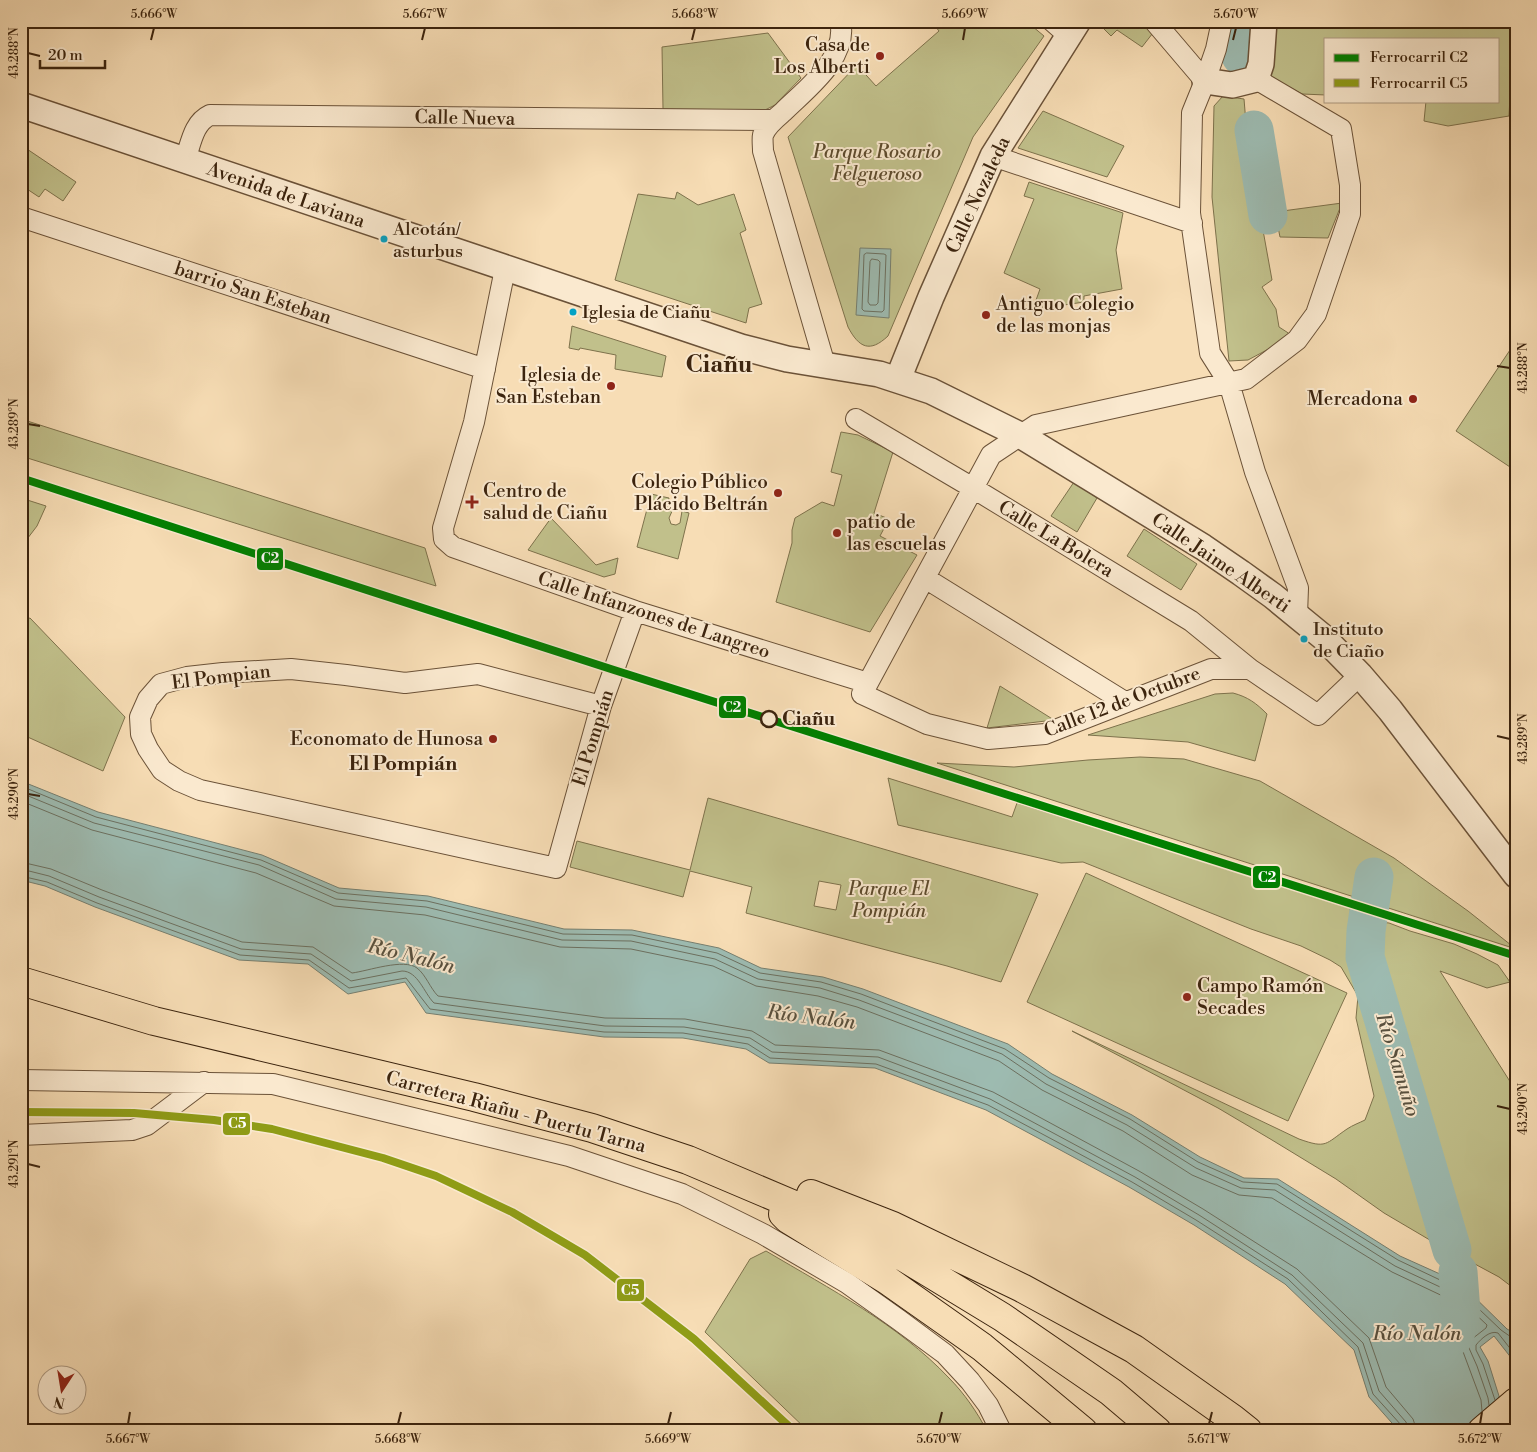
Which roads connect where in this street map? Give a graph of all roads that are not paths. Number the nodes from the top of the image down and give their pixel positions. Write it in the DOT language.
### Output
graph roads {
  1 [pos="1154,21"];
  2 [pos="1222,21"];
  3 [pos="1264,21"];
  4 [pos="845,24"];
  5 [pos="1066,26"];
  6 [pos="1256,79"];
  7 [pos="1205,82"];
  8 [pos="21,105"];
  9 [pos="773,120"];
  10 [pos="993,156"];
  11 [pos="185,160"];
  12 [pos="21,217"];
  13 [pos="1192,223"];
  14 [pos="505,269"];
  15 [pos="825,365"];
  16 [pos="485,369"];
  17 [pos="898,379"];
  18 [pos="1229,383"];
  19 [pos="856,419"];
  20 [pos="1020,435"];
  21 [pos="973,488"];
  22 [pos="925,578"];
  23 [pos="635,611"];
  24 [pos="1297,615"];
  25 [pos="1250,668"];
  26 [pos="1360,675"];
  27 [pos="865,689"];
  28 [pos="1125,702"];
  29 [pos="601,706"];
  30 [pos="556,868"];
  31 [pos="1516,875"];
  32 [pos="21,981"];
  33 [pos="21,1080"];
  34 [pos="204,1082"];
  35 [pos="21,1135"];
  36 [pos="688,1160"];
  37 [pos="759,1190"];
  38 [pos="1516,1402"];
  39 [pos="1001,1431"];
  40 [pos="1083,1431"];
  41 [pos="1157,1431"];
  42 [pos="1248,1431"];
  43 [pos="1482,1431"];
  1 -- 7 [label="street"];
  2 -- 7 [label="street"];
  3 -- 6 [label="street"];
  4 -- 9 [label="street"];
  5 -- 10 [label="street, Calle Nozaleda"];
  6 -- 7 [label="street"];
  6 -- 18 [label="street"];
  7 -- 13 [label="street"];
  8 -- 11 [label="street, Avenida de Laviana"];
  9 -- 11 [label="street, Calle Nueva"];
  9 -- 15 [label="street"];
  10 -- 13 [label="street"];
  10 -- 17 [label="street, Calle Nozaleda"];
  11 -- 14 [label="street, Avenida de Laviana"];
  12 -- 16 [label="street, barrio San Esteban"];
  13 -- 18 [label="street"];
  14 -- 15 [label="street, Avenida de Laviana"];
  14 -- 16 [label="street"];
  15 -- 17 [label="street, Avenida de Laviana"];
  16 -- 23 [label="street, Calle Infanzones de Langreo"];
  17 -- 20 [label="street, Calle Jaime Alberti"];
  18 -- 20 [label="street"];
  18 -- 24 [label="street"];
  19 -- 21 [label="street, Calle La Bolera"];
  20 -- 21 [label="street"];
  20 -- 24 [label="street, Calle Jaime Alberti"];
  21 -- 22 [label="street"];
  21 -- 25 [label="street, Calle La Bolera"];
  22 -- 27 [label="street"];
  22 -- 28 [label="street"];
  23 -- 27 [label="street, Calle Infanzones de Langreo"];
  23 -- 29 [label="street, El Pompián"];
  24 -- 26 [label="street, Calle Jaime Alberti"];
  25 -- 26 [label="street"];
  25 -- 28 [label="street, Calle 12 de Octubre"];
  26 -- 31 [label="street, Calle Jaime Alberti"];
  27 -- 28 [label="street, Calle 12 de Octubre"];
  29 -- 30 [label="street, El Pompián"];
  29 -- 30 [label="street, El Pompian"];
  32 -- 36 [label="main road, Carretera Riañu - Puertu Tarna"];
  33 -- 34 [label="street"];
  34 -- 35 [label="street"];
  34 -- 39 [label="street"];
  36 -- 37 [label="main road, Carretera Riañu - Puertu Tarna"];
  36 -- 42 [label="main road"];
  37 -- 40 [label="main road"];
  37 -- 41 [label="main road, Carretera Riañu - Puertu Tarna"];
  38 -- 43 [label="main road"];
}
